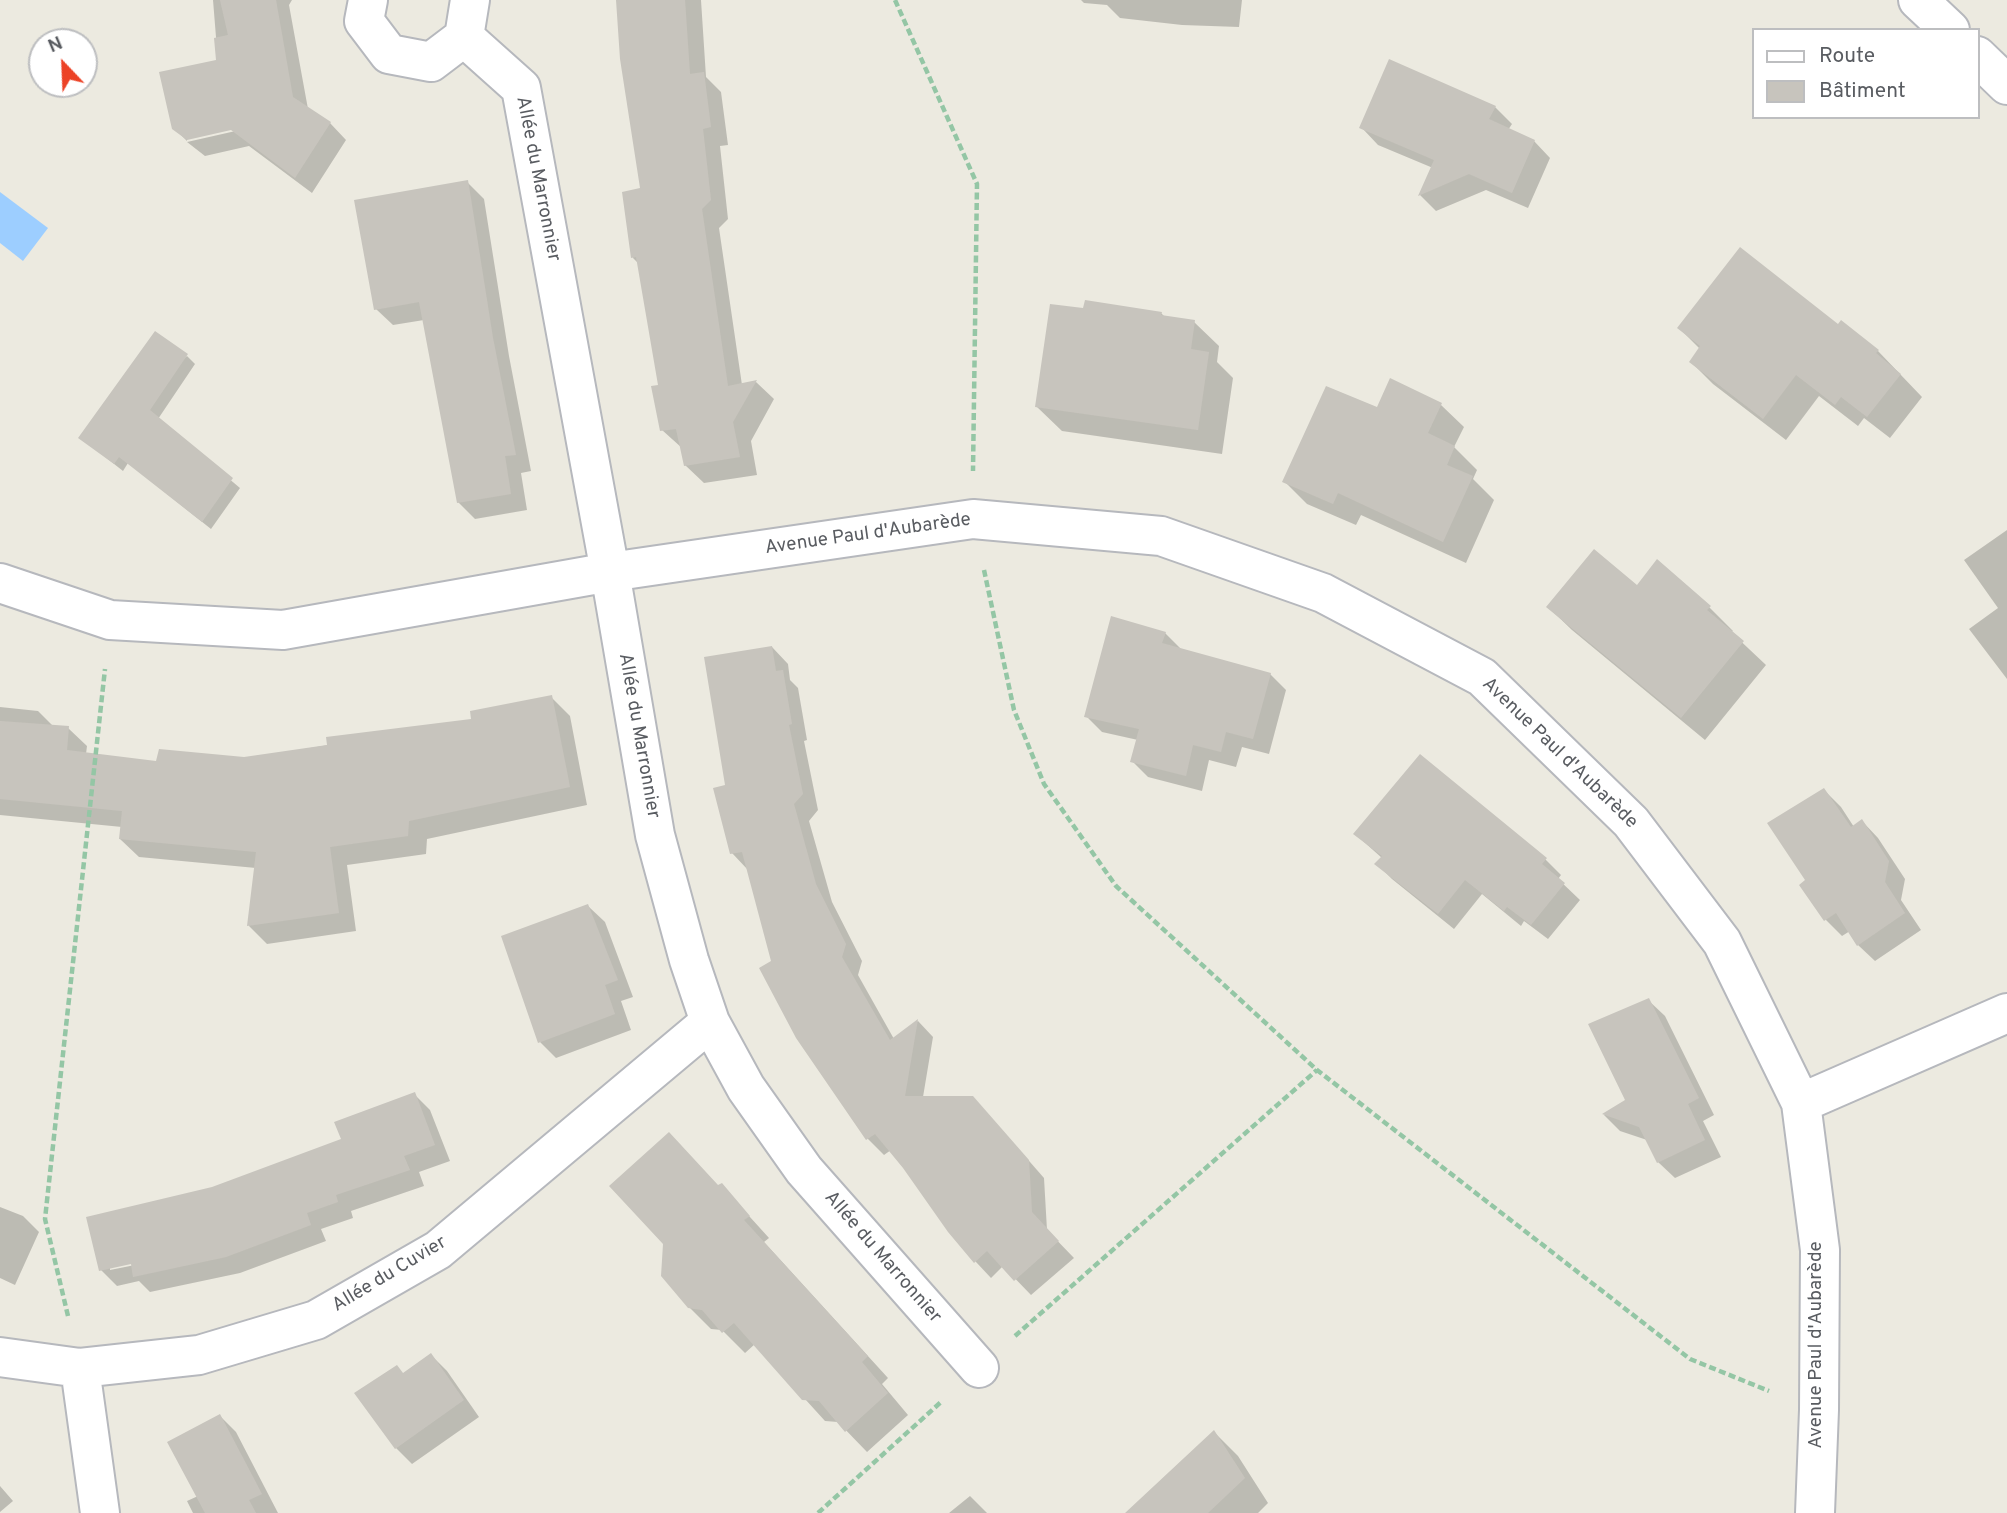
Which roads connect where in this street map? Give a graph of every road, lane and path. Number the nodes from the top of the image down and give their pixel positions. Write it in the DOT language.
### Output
graph roads {
  1 [pos="368,0"];
  2 [pos="470,0"];
  3 [pos="895,0"];
  4 [pos="1918,0"];
  5 [pos="1948,28"];
  6 [pos="464,37"];
  7 [pos="1979,58"];
  8 [pos="2007,85"];
  9 [pos="972,519"];
  10 [pos="610,572"];
  11 [pos="0,583"];
  12 [pos="110,620"];
  13 [pos="2007,1013"];
  14 [pos="710,1022"];
  15 [pos="1317,1070"];
  16 [pos="1801,1104"];
  17 [pos="0,1357"];
  18 [pos="80,1368"];
  19 [pos="979,1368"];
  20 [pos="1819,1410"];
  21 [pos="100,1513"];
  22 [pos="818,1513"];
  23 [pos="1815,1513"];
  1 -- 6 [label="street"];
  2 -- 6 [label="street"];
  3 -- 9 [label="path"];
  4 -- 5 [label="street"];
  6 -- 10 [label="street, Allée du Marronnier"];
  7 -- 8 [label="street"];
  9 -- 10 [label="street, Avenue Paul d'Aubarède"];
  9 -- 15 [label="path"];
  9 -- 16 [label="street, Avenue Paul d'Aubarède"];
  10 -- 12 [label="street, Avenue Paul d'Aubarède"];
  10 -- 14 [label="street, Allée du Marronnier"];
  11 -- 12 [label="street, Avenue Paul d'Aubarède"];
  12 -- 18 [label="path"];
  13 -- 16 [label="street"];
  14 -- 18 [label="street, Allée du Cuvier"];
  14 -- 19 [label="street, Allée du Marronnier"];
  15 -- 19 [label="path"];
  15 -- 20 [label="path"];
  16 -- 20 [label="street, Avenue Paul d'Aubarède"];
  17 -- 18 [label="street, Allée du Cuvier"];
  18 -- 21 [label="street"];
  19 -- 22 [label="path"];
  20 -- 23 [label="street, Avenue Paul d'Aubarède"];
}
